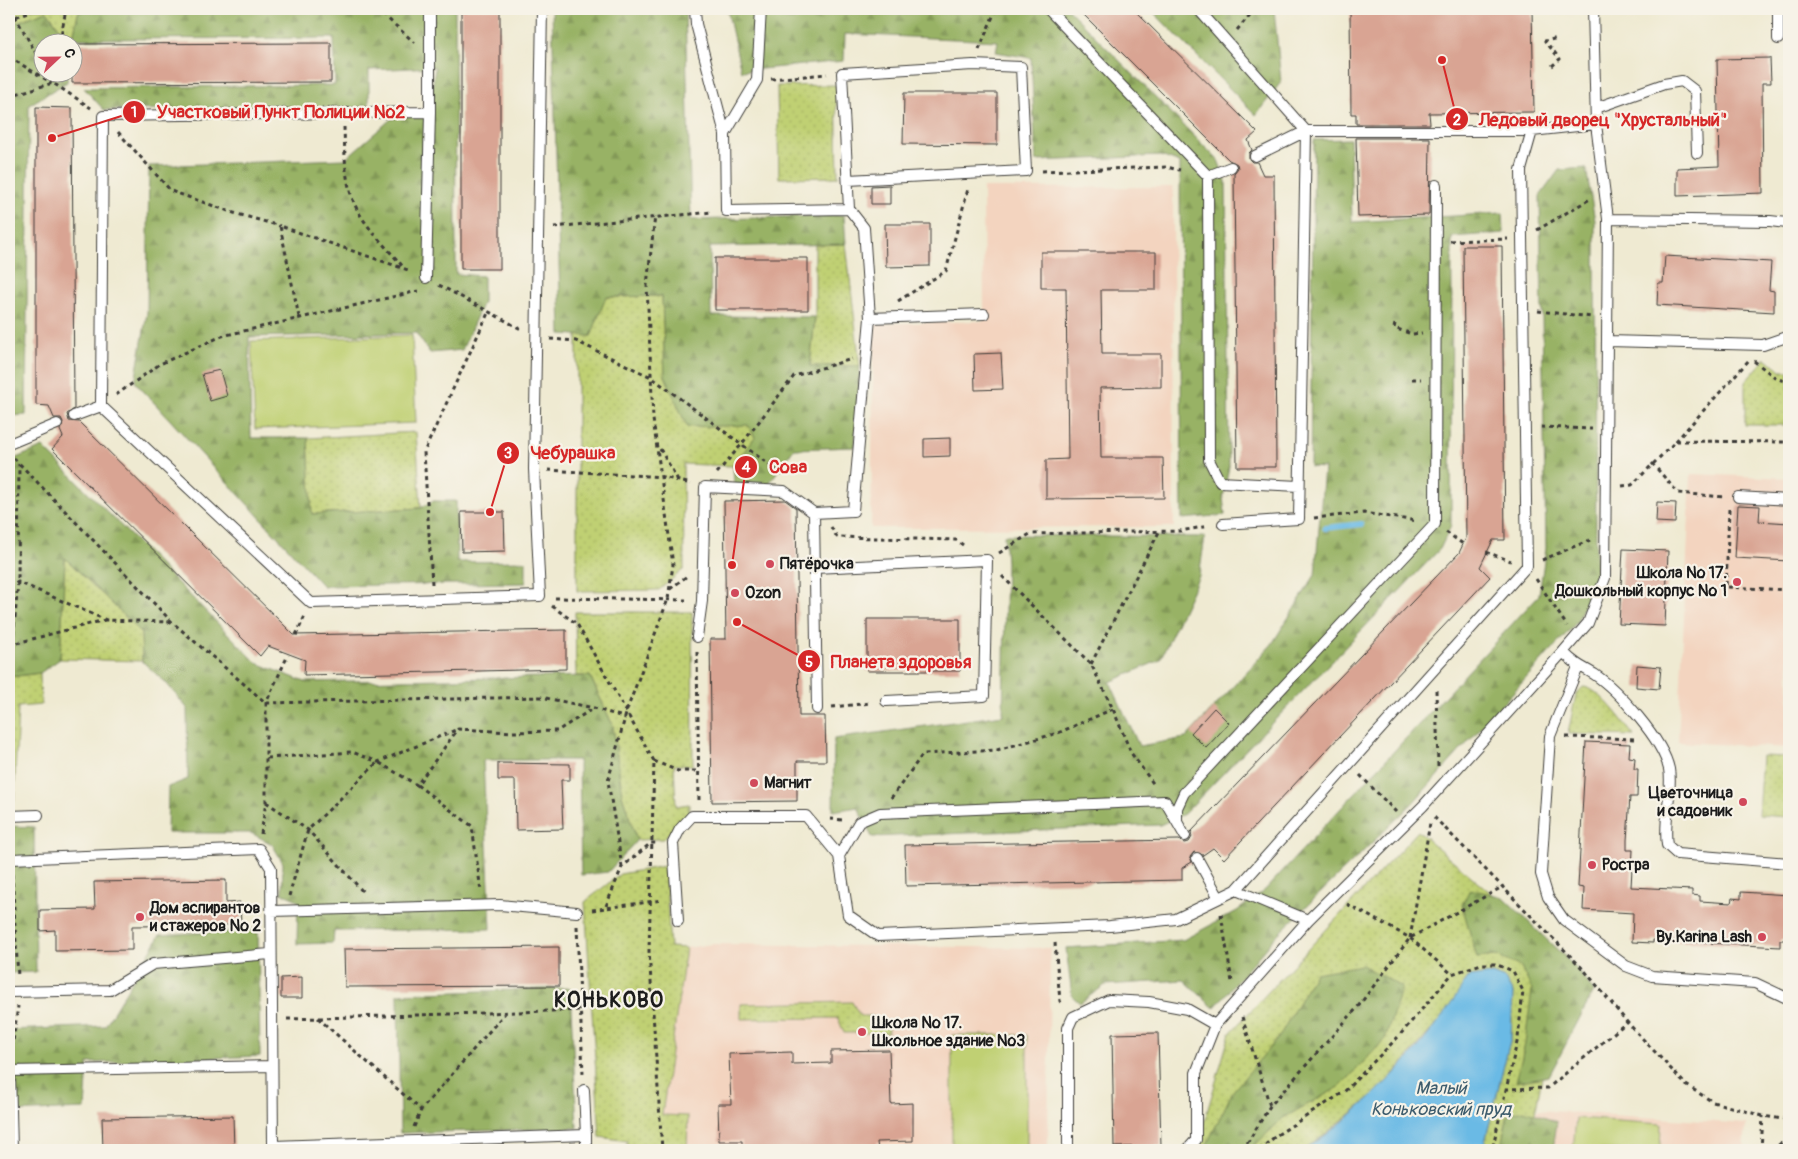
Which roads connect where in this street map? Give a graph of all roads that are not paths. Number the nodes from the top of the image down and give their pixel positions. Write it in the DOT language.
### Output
graph roads {
  1 [pos="430,9"];
  2 [pos="542,9"];
  3 [pos="695,9"];
  4 [pos="761,9"];
  5 [pos="1048,9"];
  6 [pos="1198,9"];
  7 [pos="1593,9"];
  8 [pos="1778,9"];
  9 [pos="1778,39"];
  10 [pos="1596,108"];
  11 [pos="430,112"];
  12 [pos="1596,124"];
  13 [pos="1306,131"];
  14 [pos="1532,131"];
  15 [pos="725,134"];
  16 [pos="1697,153"];
  17 [pos="1255,156"];
  18 [pos="1232,167"];
  19 [pos="1208,176"];
  20 [pos="848,180"];
  21 [pos="1436,185"];
  22 [pos="849,209"];
  23 [pos="1608,219"];
  24 [pos="1789,226"];
  25 [pos="426,278"];
  26 [pos="984,314"];
  27 [pos="870,318"];
  28 [pos="1789,336"];
  29 [pos="1608,341"];
  30 [pos="100,406"];
  31 [pos="74,416"];
  32 [pos="56,424"];
  33 [pos="9,444"];
  34 [pos="1299,486"];
  35 [pos="1734,497"];
  36 [pos="1789,500"];
  37 [pos="818,513"];
  38 [pos="1223,524"];
  39 [pos="814,568"];
  40 [pos="697,637"];
  41 [pos="1563,652"];
  42 [pos="1578,666"];
  43 [pos="886,702"];
  44 [pos="816,709"];
  45 [pos="38,815"];
  46 [pos="9,816"];
  47 [pos="1177,822"];
  48 [pos="1185,836"];
  49 [pos="839,856"];
  50 [pos="1197,858"];
  51 [pos="11,859"];
  52 [pos="1789,863"];
  53 [pos="1236,890"];
  54 [pos="1219,898"];
  55 [pos="271,911"];
  56 [pos="577,912"];
  57 [pos="1308,920"];
  58 [pos="678,921"];
  59 [pos="270,954"];
  60 [pos="14,992"];
  61 [pos="1789,999"];
  62 [pos="1215,1025"];
  63 [pos="272,1066"];
  64 [pos="584,1090"];
  65 [pos="586,1135"];
  66 [pos="273,1148"];
  67 [pos="12,1150"];
  68 [pos="586,1150"];
  69 [pos="1068,1150"];
  70 [pos="1187,1150"];
  1 -- 11 [label="lane"];
  2 -- 30 [label="lane"];
  3 -- 15 [label="lane"];
  4 -- 15 [label="lane"];
  5 -- 19 [label="lane"];
  6 -- 13 [label="lane"];
  7 -- 10 [label="lane"];
  8 -- 9 [label="lane"];
  10 -- 12 [label="lane"];
  10 -- 16 [label="lane"];
  11 -- 25 [label="lane"];
  11 -- 30 [label="lane"];
  12 -- 14 [label="lane"];
  12 -- 23 [label="lane"];
  13 -- 14 [label="lane"];
  13 -- 17 [label="lane"];
  13 -- 34 [label="lane"];
  14 -- 53 [label="lane"];
  15 -- 22 [label="lane"];
  18 -- 19 [label="lane"];
  19 -- 34 [label="lane"];
  20 -- 20 [label="lane"];
  20 -- 22 [label="lane"];
  21 -- 47 [label="lane"];
  22 -- 27 [label="lane"];
  23 -- 24 [label="lane"];
  23 -- 29 [label="lane"];
  26 -- 27 [label="lane"];
  27 -- 37 [label="lane"];
  28 -- 29 [label="lane"];
  29 -- 41 [label="lane"];
  30 -- 31 [label="lane"];
  32 -- 33 [label="lane"];
  34 -- 38 [label="lane"];
  35 -- 36 [label="lane"];
  37 -- 39 [label="lane"];
  37 -- 40 [label="lane"];
  39 -- 43 [label="lane"];
  39 -- 44 [label="lane"];
  41 -- 42 [label="lane"];
  41 -- 57 [label="lane"];
  42 -- 52 [label="lane"];
  42 -- 61 [label="lane"];
  45 -- 46 [label="lane"];
  47 -- 48 [label="lane"];
  47 -- 49 [label="lane"];
  49 -- 54 [label="lane"];
  49 -- 58 [label="lane"];
  50 -- 54 [label="lane"];
  51 -- 55 [label="lane"];
  53 -- 54 [label="lane"];
  53 -- 57 [label="lane"];
  55 -- 56 [label="lane"];
  55 -- 59 [label="lane"];
  57 -- 62 [label="lane"];
  59 -- 60 [label="lane"];
  59 -- 63 [label="lane"];
  62 -- 69 [label="lane"];
  62 -- 70 [label="lane"];
  63 -- 66 [label="lane"];
  63 -- 67 [label="lane"];
  64 -- 65 [label="lane"];
  65 -- 66 [label="lane"];
  65 -- 68 [label="lane"];
}
